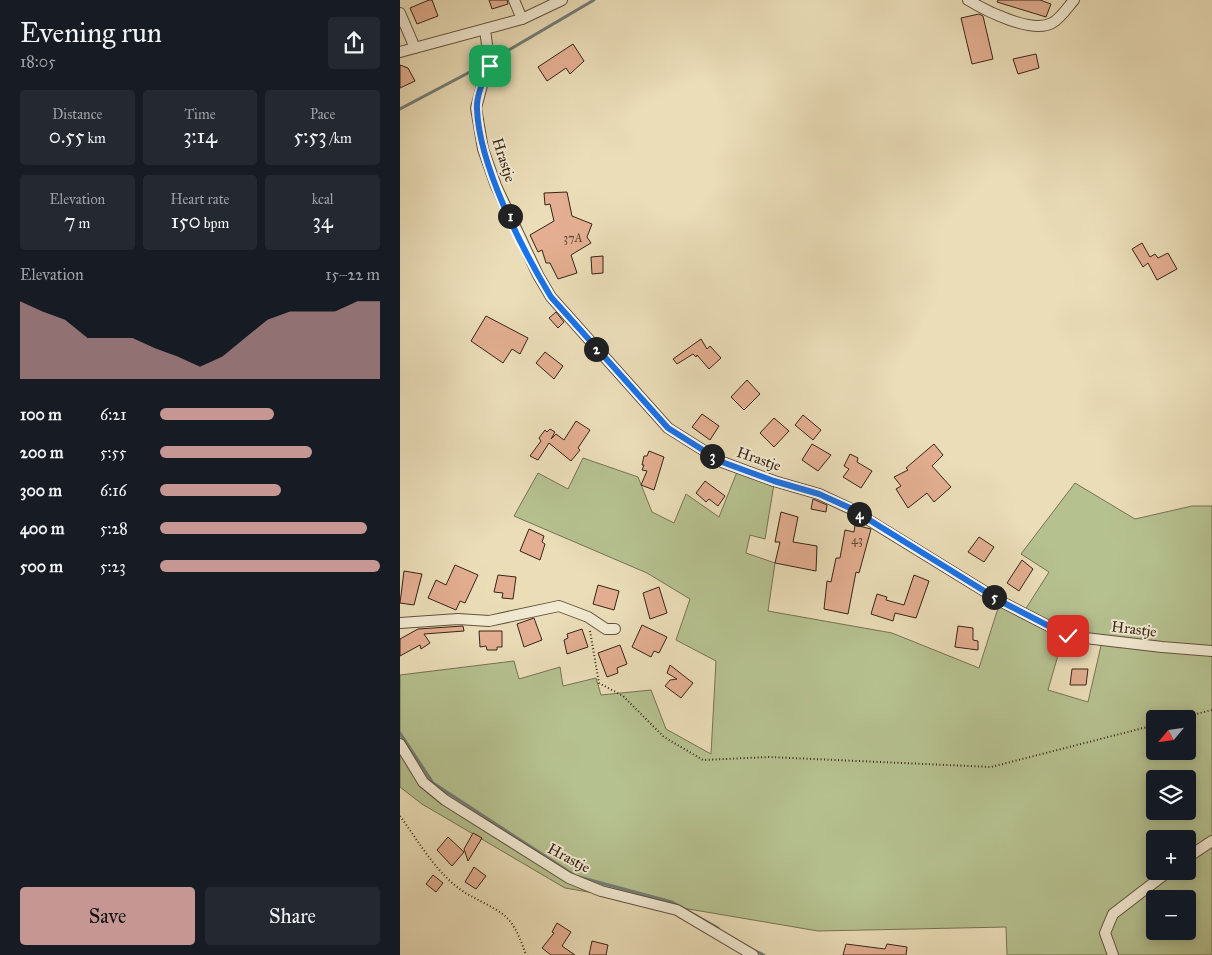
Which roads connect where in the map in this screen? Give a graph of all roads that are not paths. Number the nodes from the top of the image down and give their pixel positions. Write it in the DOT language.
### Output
graph roads {
  1 [pos="514,0"];
  2 [pos="562,0"];
  3 [pos="968,0"];
  4 [pos="1074,0"];
  5 [pos="400,13"];
  6 [pos="522,19"];
  7 [pos="485,30"];
  8 [pos="415,48"];
  9 [pos="400,52"];
  10 [pos="400,623"];
  11 [pos="615,629"];
  12 [pos="1212,651"];
  13 [pos="400,744"];
  14 [pos="1212,841"];
  15 [pos="1196,852"];
  16 [pos="1157,880"];
  17 [pos="753,955"];
  18 [pos="1112,955"];
  1 -- 6 [label="street"];
  2 -- 6 [label="street"];
  3 -- 4 [label="street"];
  5 -- 8 [label="street"];
  6 -- 7 [label="street"];
  7 -- 8 [label="street"];
  7 -- 12 [label="street, Hrastje"];
  8 -- 9 [label="street"];
  10 -- 11 [label="street"];
  13 -- 17 [label="street, Hrastje"];
  14 -- 15 [label="street"];
  16 -- 18 [label="street"];
}
